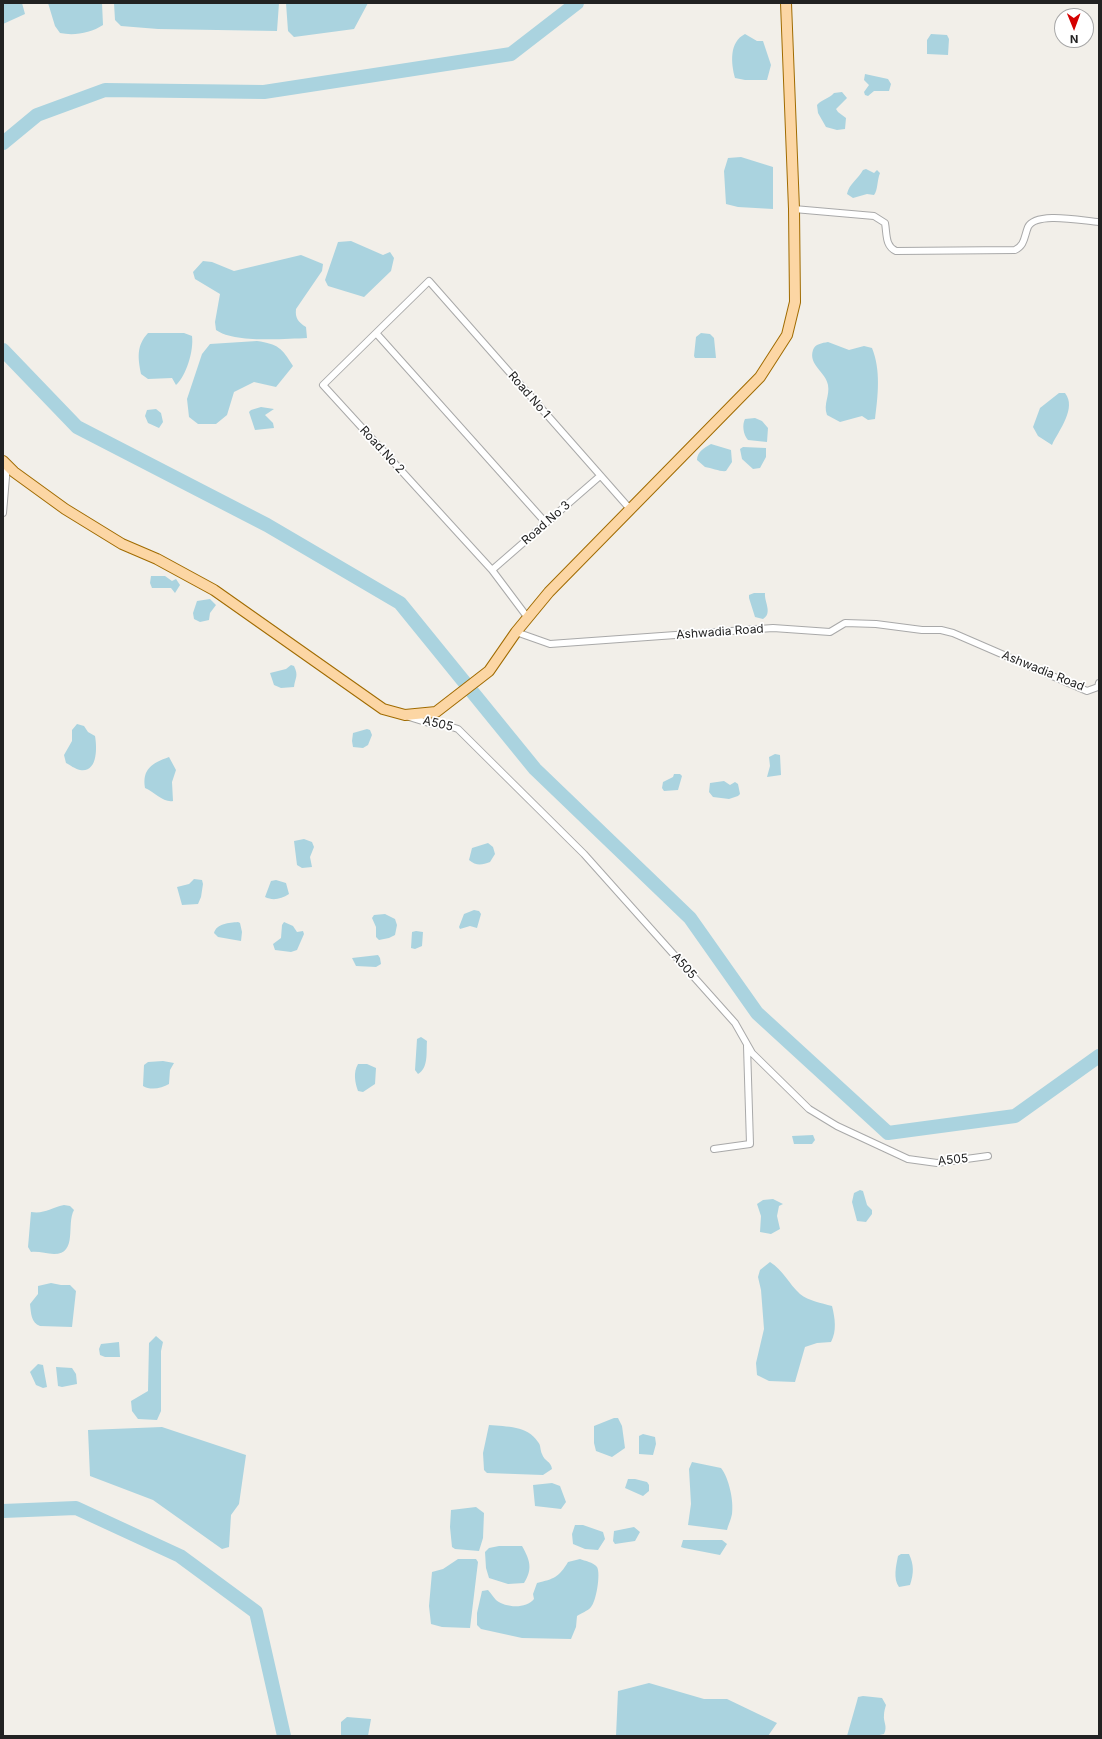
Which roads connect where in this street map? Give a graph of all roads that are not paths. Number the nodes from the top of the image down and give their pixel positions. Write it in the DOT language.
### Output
graph roads {
  1 [pos="786,3"];
  2 [pos="794,209"];
  3 [pos="1099,222"];
  4 [pos="376,333"];
  5 [pos="5,463"];
  6 [pos="600,476"];
  7 [pos="630,510"];
  8 [pos="3,513"];
  9 [pos="546,523"];
  10 [pos="492,570"];
  11 [pos="528,618"];
  12 [pos="516,632"];
  13 [pos="1099,683"];
  14 [pos="405,715"];
  15 [pos="747,1044"];
  16 [pos="714,1149"];
  17 [pos="988,1156"];
  1 -- 2 [label="main road"];
  2 -- 3 [label="street"];
  2 -- 7 [label="main road"];
  4 -- 6 [label="street, Road No 1"];
  4 -- 9 [label="street"];
  4 -- 10 [label="street, Road No 2"];
  5 -- 8 [label="street"];
  5 -- 14 [label="main road"];
  6 -- 7 [label="street, Road No 1"];
  6 -- 9 [label="street, Road No 3"];
  7 -- 11 [label="main road"];
  9 -- 10 [label="street, Road No 3"];
  10 -- 11 [label="street"];
  11 -- 12 [label="main road"];
  12 -- 13 [label="street, Ashwadia Road"];
  12 -- 14 [label="main road"];
  14 -- 15 [label="street, A505"];
  15 -- 16 [label="street"];
  15 -- 17 [label="street, A505"];
}
